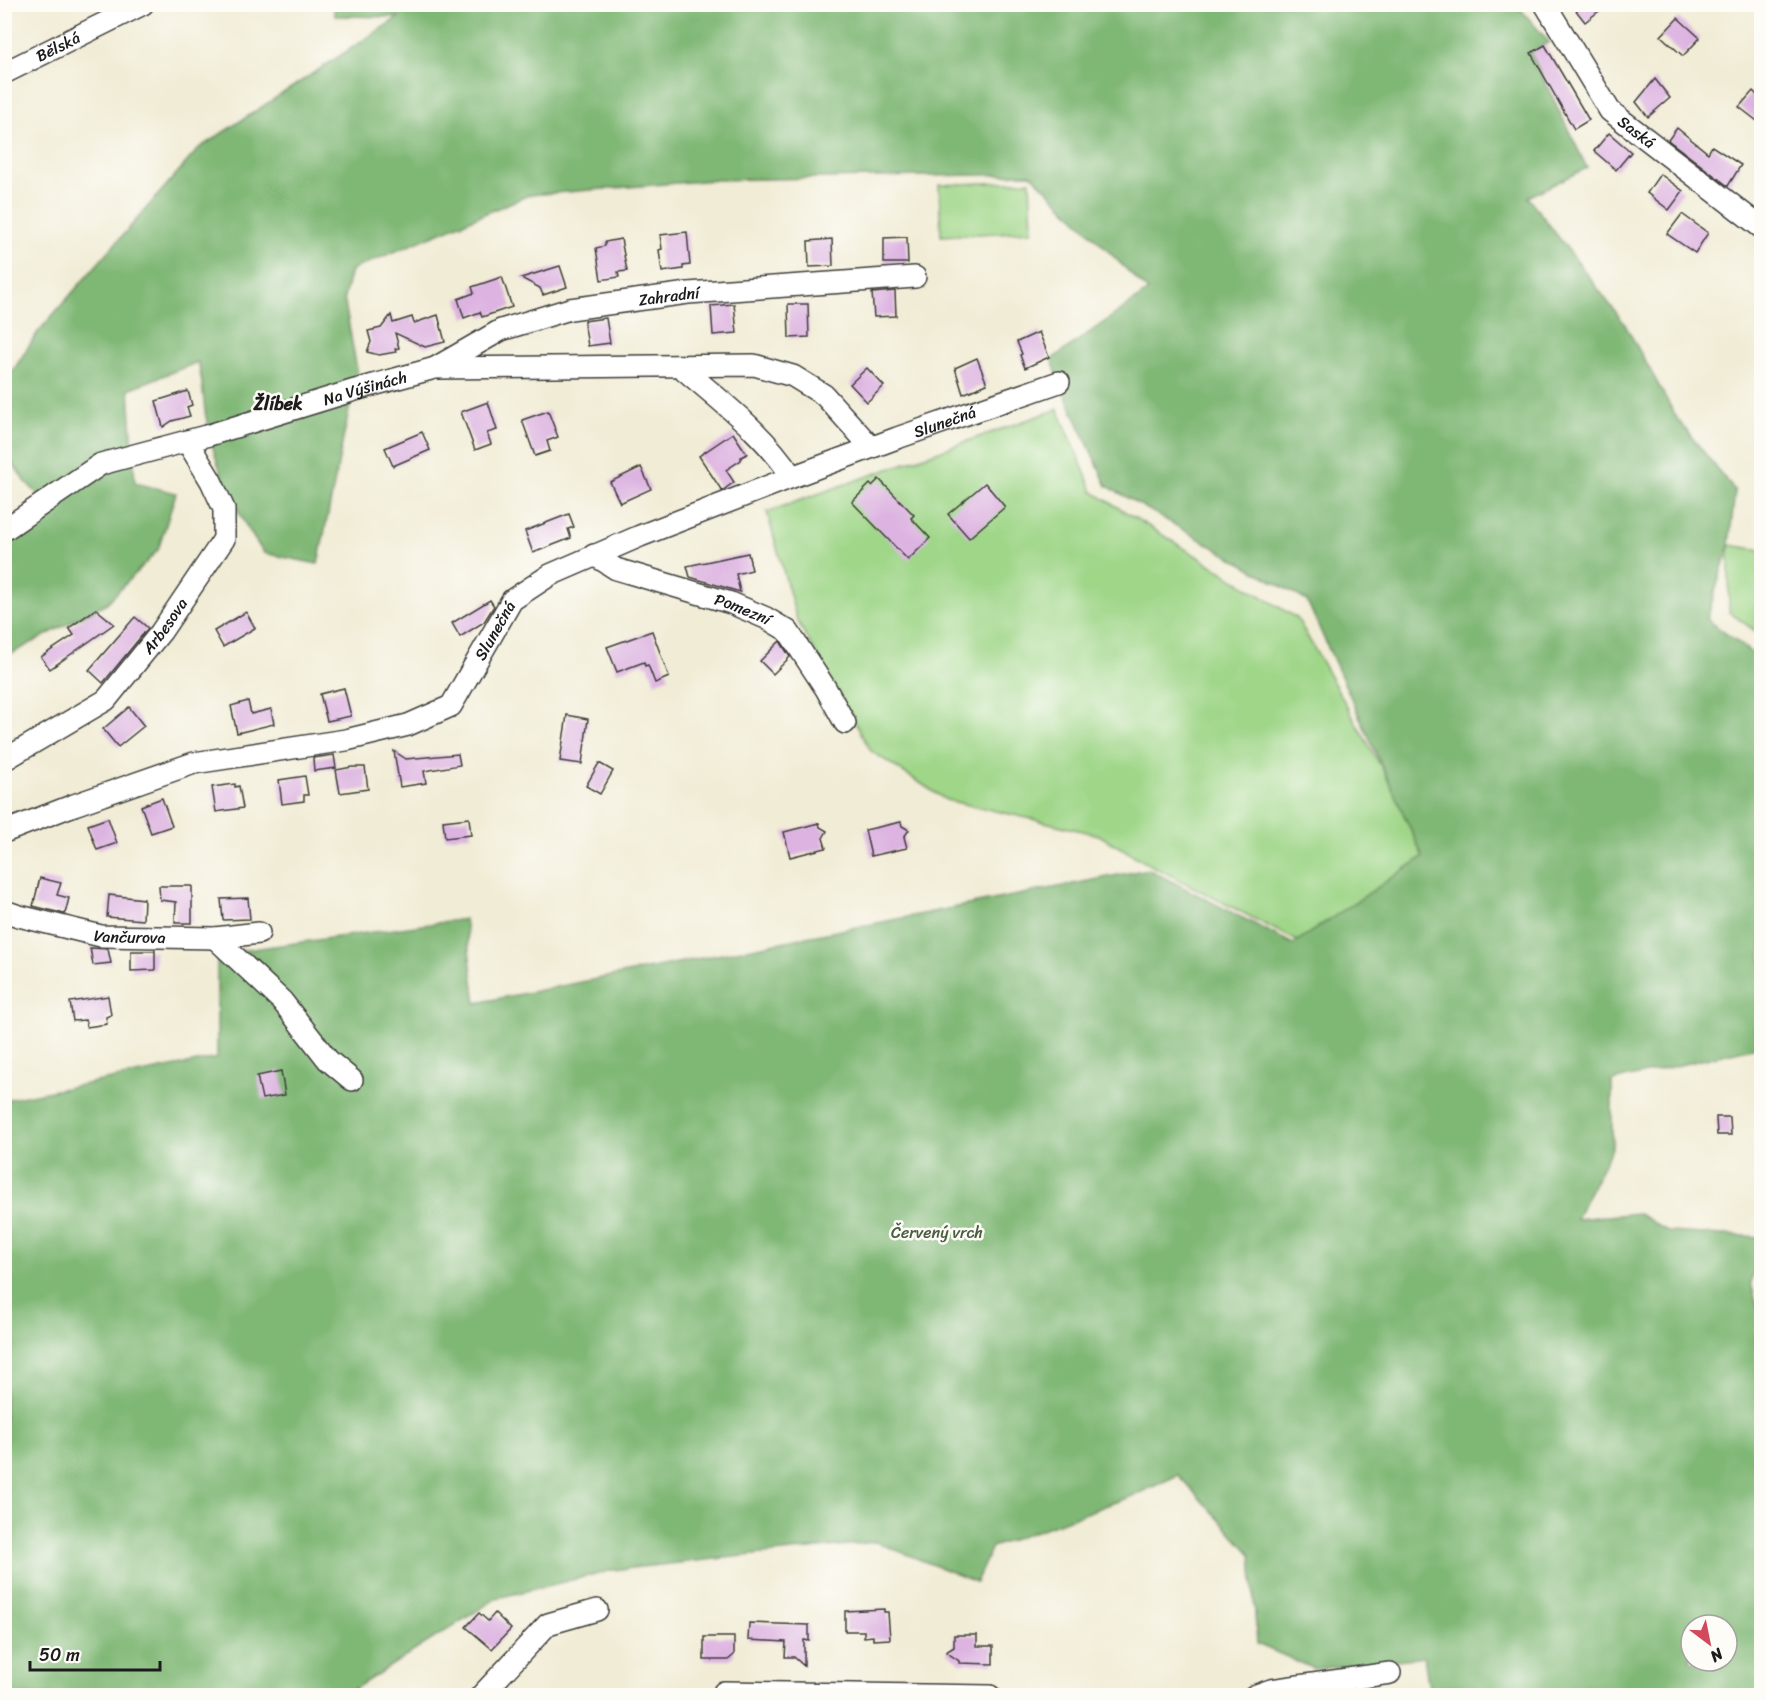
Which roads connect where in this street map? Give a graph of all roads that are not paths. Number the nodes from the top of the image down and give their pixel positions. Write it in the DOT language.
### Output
graph roads {
  1 [pos="143,4"];
  2 [pos="1545,4"];
  3 [pos="4,73"];
  4 [pos="1761,228"];
  5 [pos="915,277"];
  6 [pos="680,366"];
  7 [pos="435,368"];
  8 [pos="1059,382"];
  9 [pos="197,439"];
  10 [pos="871,447"];
  11 [pos="792,477"];
  12 [pos="4,530"];
  13 [pos="594,555"];
  14 [pos="845,723"];
  15 [pos="4,760"];
  16 [pos="4,832"];
  17 [pos="4,911"];
  18 [pos="259,933"];
  19 [pos="215,938"];
  20 [pos="352,1080"];
  21 [pos="597,1610"];
  22 [pos="1390,1673"];
  23 [pos="724,1692"];
  24 [pos="481,1695"];
  25 [pos="990,1695"];
  26 [pos="1254,1695"];
  1 -- 3 [label="street, Bělská"];
  2 -- 4 [label="street, Saská"];
  5 -- 7 [label="street, Zahradní"];
  6 -- 7 [label="street, Na Výšinách"];
  6 -- 10 [label="street, Na Výšinách"];
  6 -- 11 [label="street"];
  7 -- 9 [label="street, Na Výšinách"];
  8 -- 10 [label="street, Slunečná"];
  9 -- 12 [label="street, Na Výšinách"];
  9 -- 15 [label="street, Arbesova"];
  10 -- 11 [label="street, Slunečná"];
  11 -- 13 [label="street, Slunečná"];
  13 -- 14 [label="street, Pomezní"];
  13 -- 16 [label="street, Slunečná"];
  17 -- 19 [label="street, Vančurova"];
  18 -- 19 [label="street, Vančurova"];
  19 -- 20 [label="street"];
  21 -- 24 [label="street"];
  22 -- 26 [label="street"];
  23 -- 25 [label="street"];
}
